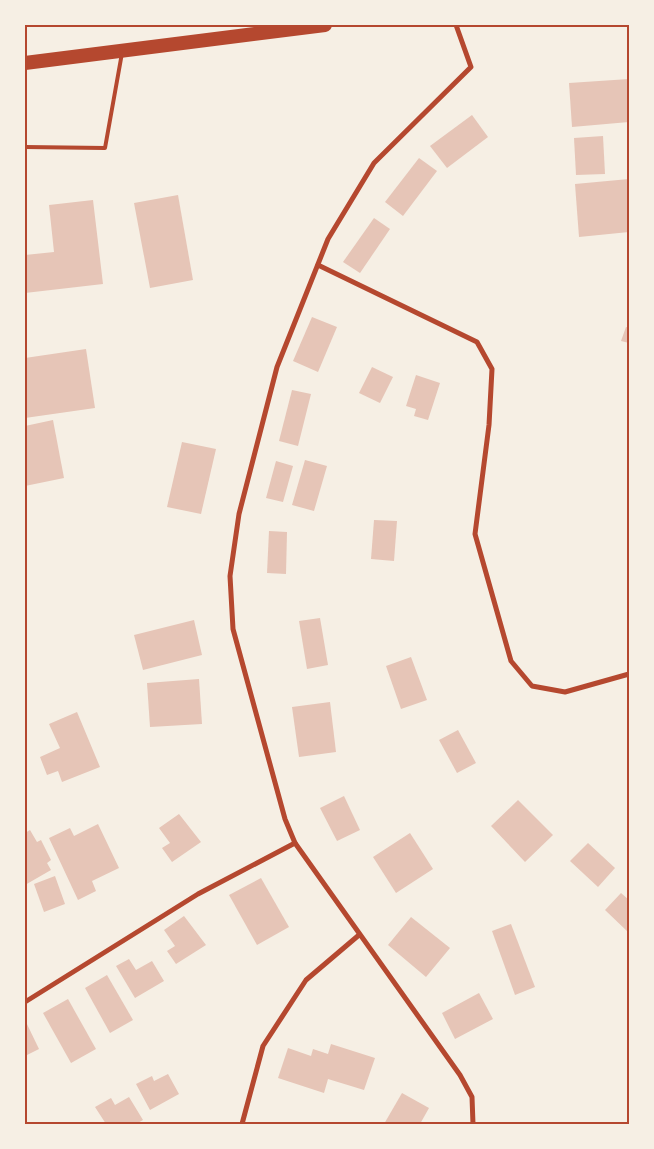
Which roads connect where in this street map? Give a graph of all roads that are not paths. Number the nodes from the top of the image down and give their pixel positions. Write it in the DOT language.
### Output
graph roads {
  1 [pos="325,25"];
  2 [pos="456,25"];
  3 [pos="123,51"];
  4 [pos="25,63"];
  5 [pos="25,147"];
  6 [pos="318,265"];
  7 [pos="629,674"];
  8 [pos="295,844"];
  9 [pos="359,935"];
  10 [pos="25,1002"];
  11 [pos="242,1124"];
  12 [pos="473,1124"];
  1 -- 3 [label="highway"];
  2 -- 6 [label="street"];
  3 -- 4 [label="highway"];
  3 -- 5 [label="lane"];
  6 -- 7 [label="street"];
  6 -- 8 [label="street"];
  8 -- 9 [label="street"];
  8 -- 10 [label="street"];
  9 -- 11 [label="street"];
  9 -- 12 [label="street"];
}
